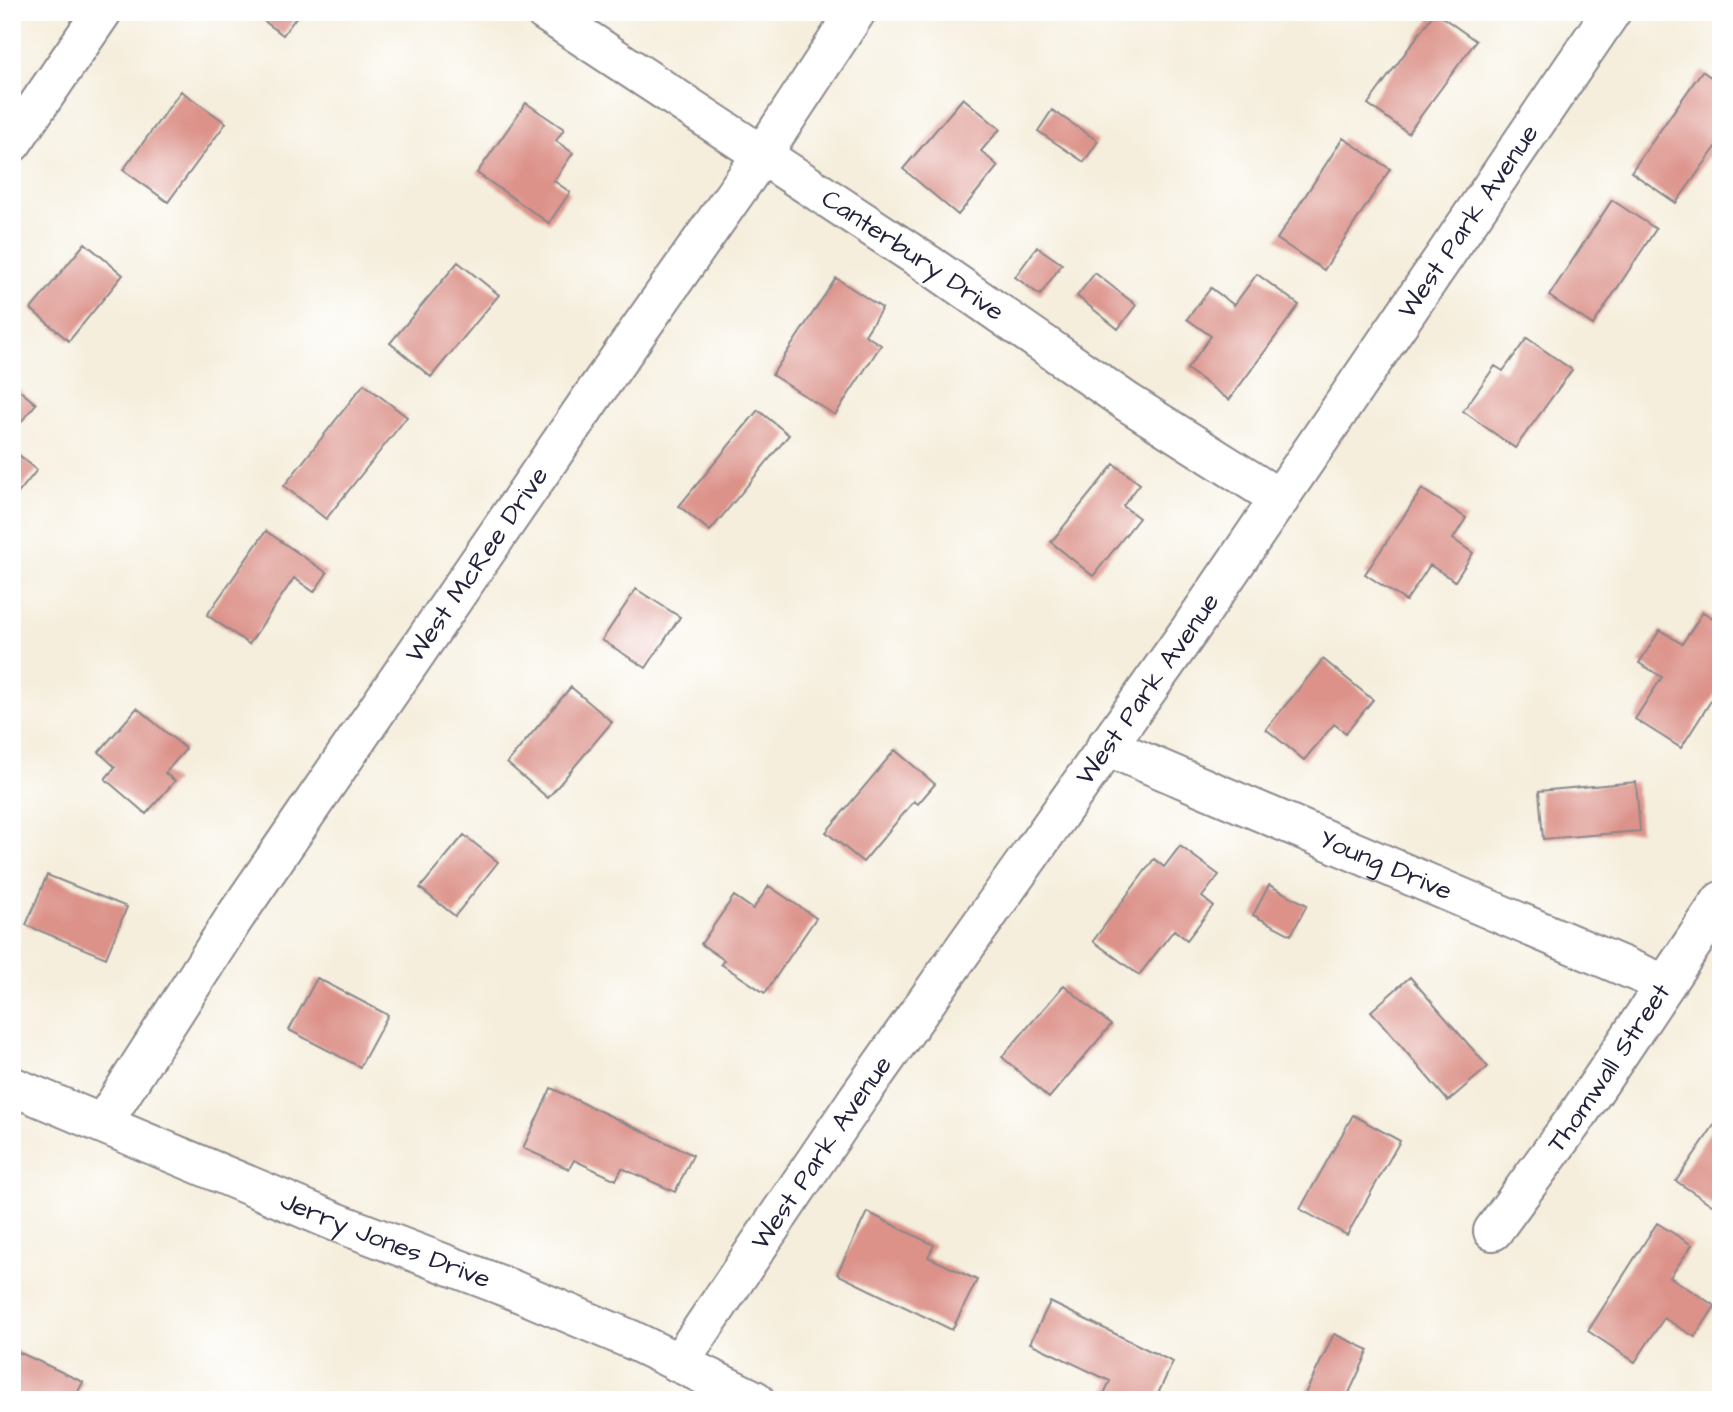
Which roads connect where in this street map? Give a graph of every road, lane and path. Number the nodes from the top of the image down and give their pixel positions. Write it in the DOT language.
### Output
graph roads {
  1 [pos="102,12"];
  2 [pos="545,12"];
  3 [pos="856,12"];
  4 [pos="1611,12"];
  5 [pos="12,143"];
  6 [pos="762,155"];
  7 [pos="1279,499"];
  8 [pos="1106,746"];
  9 [pos="1721,901"];
  10 [pos="1665,984"];
  11 [pos="12,1086"];
  12 [pos="103,1123"];
  13 [pos="1493,1231"];
  14 [pos="680,1363"];
  15 [pos="755,1400"];
  1 -- 5 [label="street"];
  2 -- 6 [label="street, Canterbury Drive"];
  3 -- 6 [label="street, West McRee Drive"];
  4 -- 7 [label="street, West Park Avenue"];
  6 -- 7 [label="street, Canterbury Drive"];
  6 -- 12 [label="street, West McRee Drive"];
  7 -- 8 [label="street, West Park Avenue"];
  8 -- 10 [label="street, Young Drive"];
  8 -- 14 [label="street, West Park Avenue"];
  9 -- 10 [label="street, Thomwall Street"];
  10 -- 13 [label="street, Thomwall Street"];
  11 -- 12 [label="street, Jerry Jones Drive"];
  12 -- 14 [label="street, Jerry Jones Drive"];
  14 -- 15 [label="street, Jerry Jones Drive"];
}
